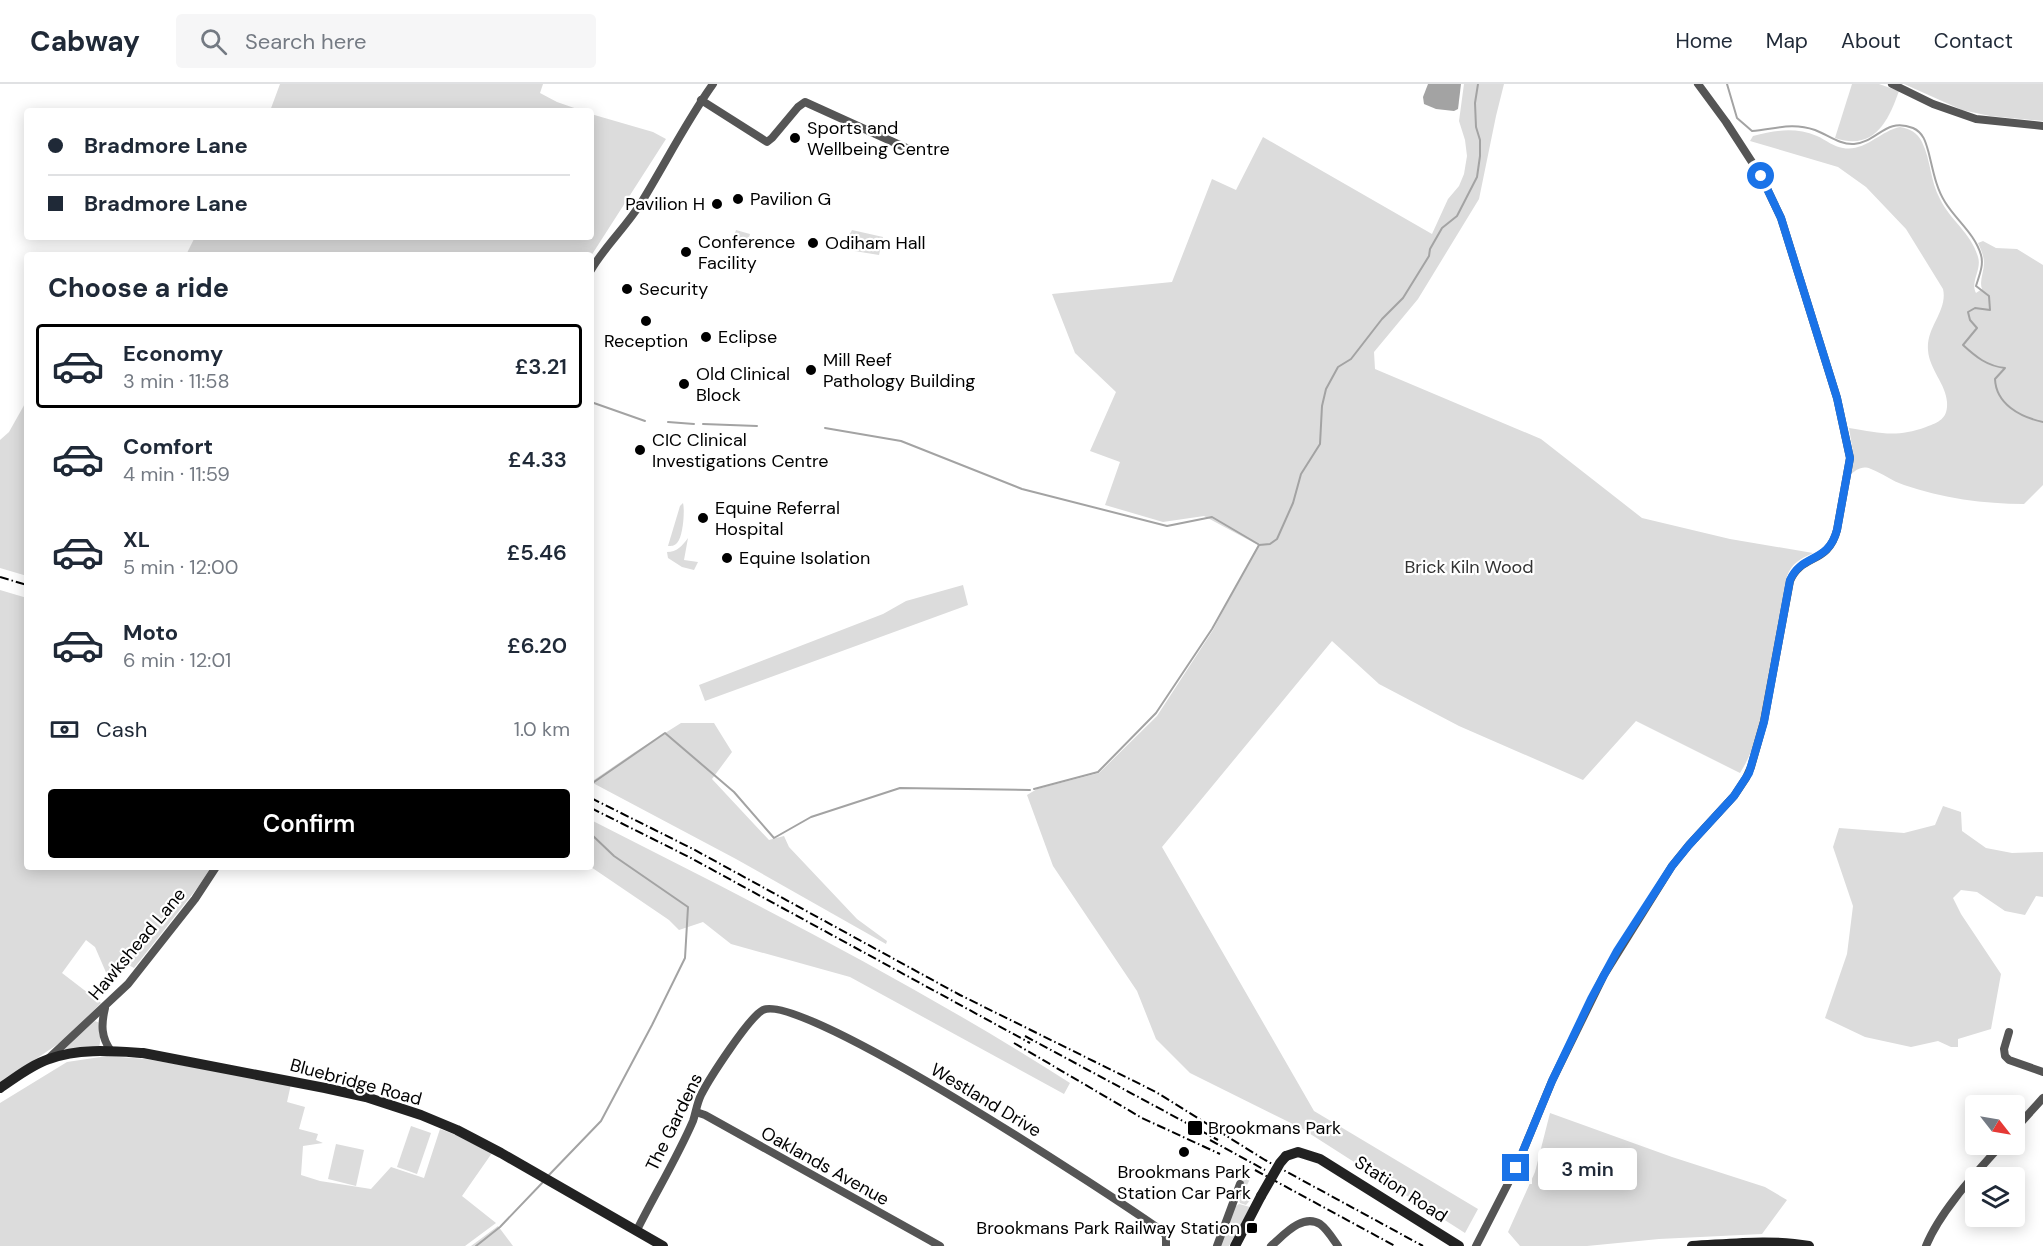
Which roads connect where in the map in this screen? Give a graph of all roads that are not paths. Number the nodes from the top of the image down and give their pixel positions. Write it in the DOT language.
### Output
graph roads {
  1 [pos="713,84"];
  2 [pos="1698,84"];
  3 [pos="1892,84"];
  4 [pos="701,100"];
  5 [pos="2043,126"];
  6 [pos="913,151"];
  7 [pos="594,265"];
  8 [pos="214,870"];
  9 [pos="106,1007"];
  10 [pos="770,1008"];
  11 [pos="2008,1032"];
  12 [pos="111,1051"];
  13 [pos="48,1059"];
  14 [pos="2043,1072"];
  15 [pos="0,1088"];
  16 [pos="2043,1098"];
  17 [pos="696,1112"];
  18 [pos="2025,1118"];
  19 [pos="1992,1155"];
  20 [pos="1240,1184"];
  21 [pos="637,1230"];
  22 [pos="663,1246"];
  23 [pos="940,1246"];
  24 [pos="1166,1246"];
  25 [pos="1217,1246"];
  26 [pos="1235,1246"];
  27 [pos="1271,1246"];
  28 [pos="1338,1246"];
  29 [pos="1459,1246"];
  30 [pos="1476,1246"];
  31 [pos="1692,1246"];
  32 [pos="1809,1246"];
  33 [pos="1926,1246"];
  1 -- 4 [label="street"];
  2 -- 30 [label="street"];
  3 -- 5 [label="street"];
  4 -- 6 [label="street"];
  4 -- 7 [label="street"];
  8 -- 9 [label="street, Hawkshead Lane"];
  9 -- 12 [label="street"];
  9 -- 13 [label="street, Hawkshead Lane"];
  10 -- 17 [label="street, The Gardens"];
  10 -- 24 [label="street, Westland Drive"];
  11 -- 14 [label="street"];
  12 -- 13 [label="street, Bluebridge Road"];
  12 -- 21 [label="street, Bluebridge Road"];
  13 -- 15 [label="street"];
  16 -- 18 [label="street"];
  17 -- 21 [label="street, The Gardens"];
  17 -- 23 [label="street, Oaklands Avenue"];
  19 -- 33 [label="street"];
  20 -- 25 [label="street"];
  21 -- 22 [label="street, Bluebridge Road"];
  26 -- 29 [label="street, Station Road, bridge"];
  27 -- 28 [label="street"];
  31 -- 32 [label="street"];
}
